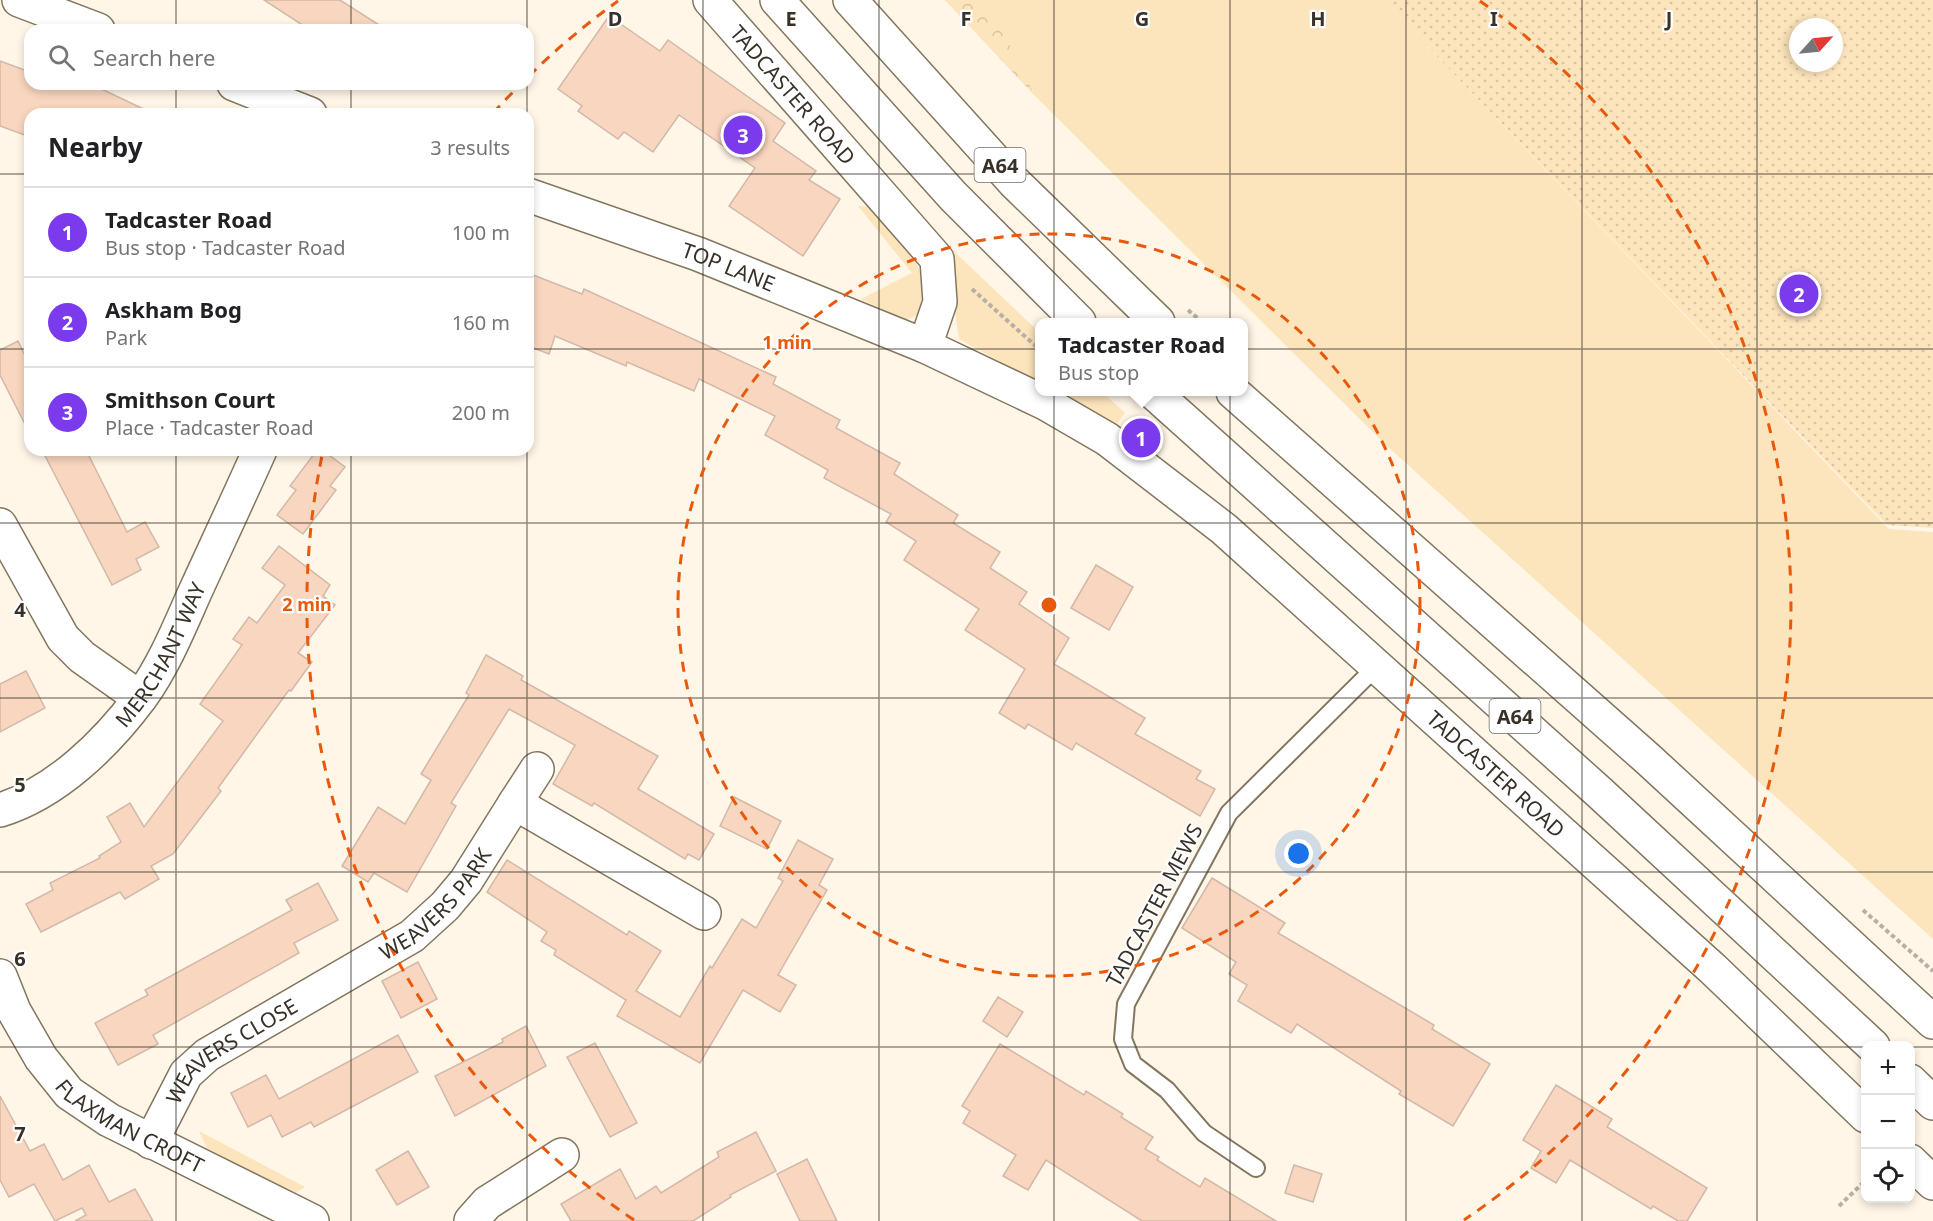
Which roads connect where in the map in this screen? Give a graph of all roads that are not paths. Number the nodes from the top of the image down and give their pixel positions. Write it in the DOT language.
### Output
graph roads {
  1 [pos="20,0"];
  2 [pos="710,0"];
  3 [pos="777,0"];
  4 [pos="850,0"];
  5 [pos="82,24"];
  6 [pos="249,90"];
  7 [pos="295,108"];
  8 [pos="534,197"];
  9 [pos="1075,318"];
  10 [pos="1154,318"];
  11 [pos="925,345"];
  12 [pos="1157,396"];
  13 [pos="1238,396"];
  14 [pos="257,456"];
  15 [pos="0,525"];
  16 [pos="1377,666"];
  17 [pos="140,698"];
  18 [pos="537,769"];
  19 [pos="515,803"];
  20 [pos="0,810"];
  21 [pos="704,913"];
  22 [pos="0,976"];
  23 [pos="334,983"];
  24 [pos="1933,1022"];
  25 [pos="1868,1041"];
  26 [pos="1915,1085"];
  27 [pos="1933,1103"];
  28 [pos="1861,1111"];
  29 [pos="151,1142"];
  30 [pos="562,1155"];
  31 [pos="1915,1165"];
  32 [pos="1256,1168"];
  33 [pos="1933,1183"];
  34 [pos="312,1221"];
  35 [pos="471,1221"];
  1 -- 5 [label="main road"];
  2 -- 11 [label="main road, TADCASTER ROAD"];
  3 -- 9 [label="main road, A64"];
  4 -- 10 [label="main road, A64"];
  6 -- 7 [label="main road"];
  8 -- 11 [label="main road, TOP LANE"];
  11 -- 16 [label="main road, TADCASTER ROAD"];
  12 -- 25 [label="main road, A64"];
  13 -- 24 [label="main road, A64"];
  14 -- 17 [label="main road, MERCHANT WAY"];
  15 -- 17 [label="main road"];
  16 -- 28 [label="main road, TADCASTER ROAD"];
  16 -- 32 [label="lane, TADCASTER MEWS"];
  17 -- 20 [label="main road, MERCHANT WAY"];
  18 -- 19 [label="main road, WEAVERS PARK"];
  19 -- 21 [label="main road"];
  19 -- 23 [label="main road, WEAVERS PARK"];
  22 -- 29 [label="main road, FLAXMAN CROFT"];
  23 -- 29 [label="main road, WEAVERS CLOSE"];
  26 -- 27 [label="main road"];
  29 -- 34 [label="main road, FLAXMAN CROFT"];
  30 -- 35 [label="main road"];
  31 -- 33 [label="main road"];
}
